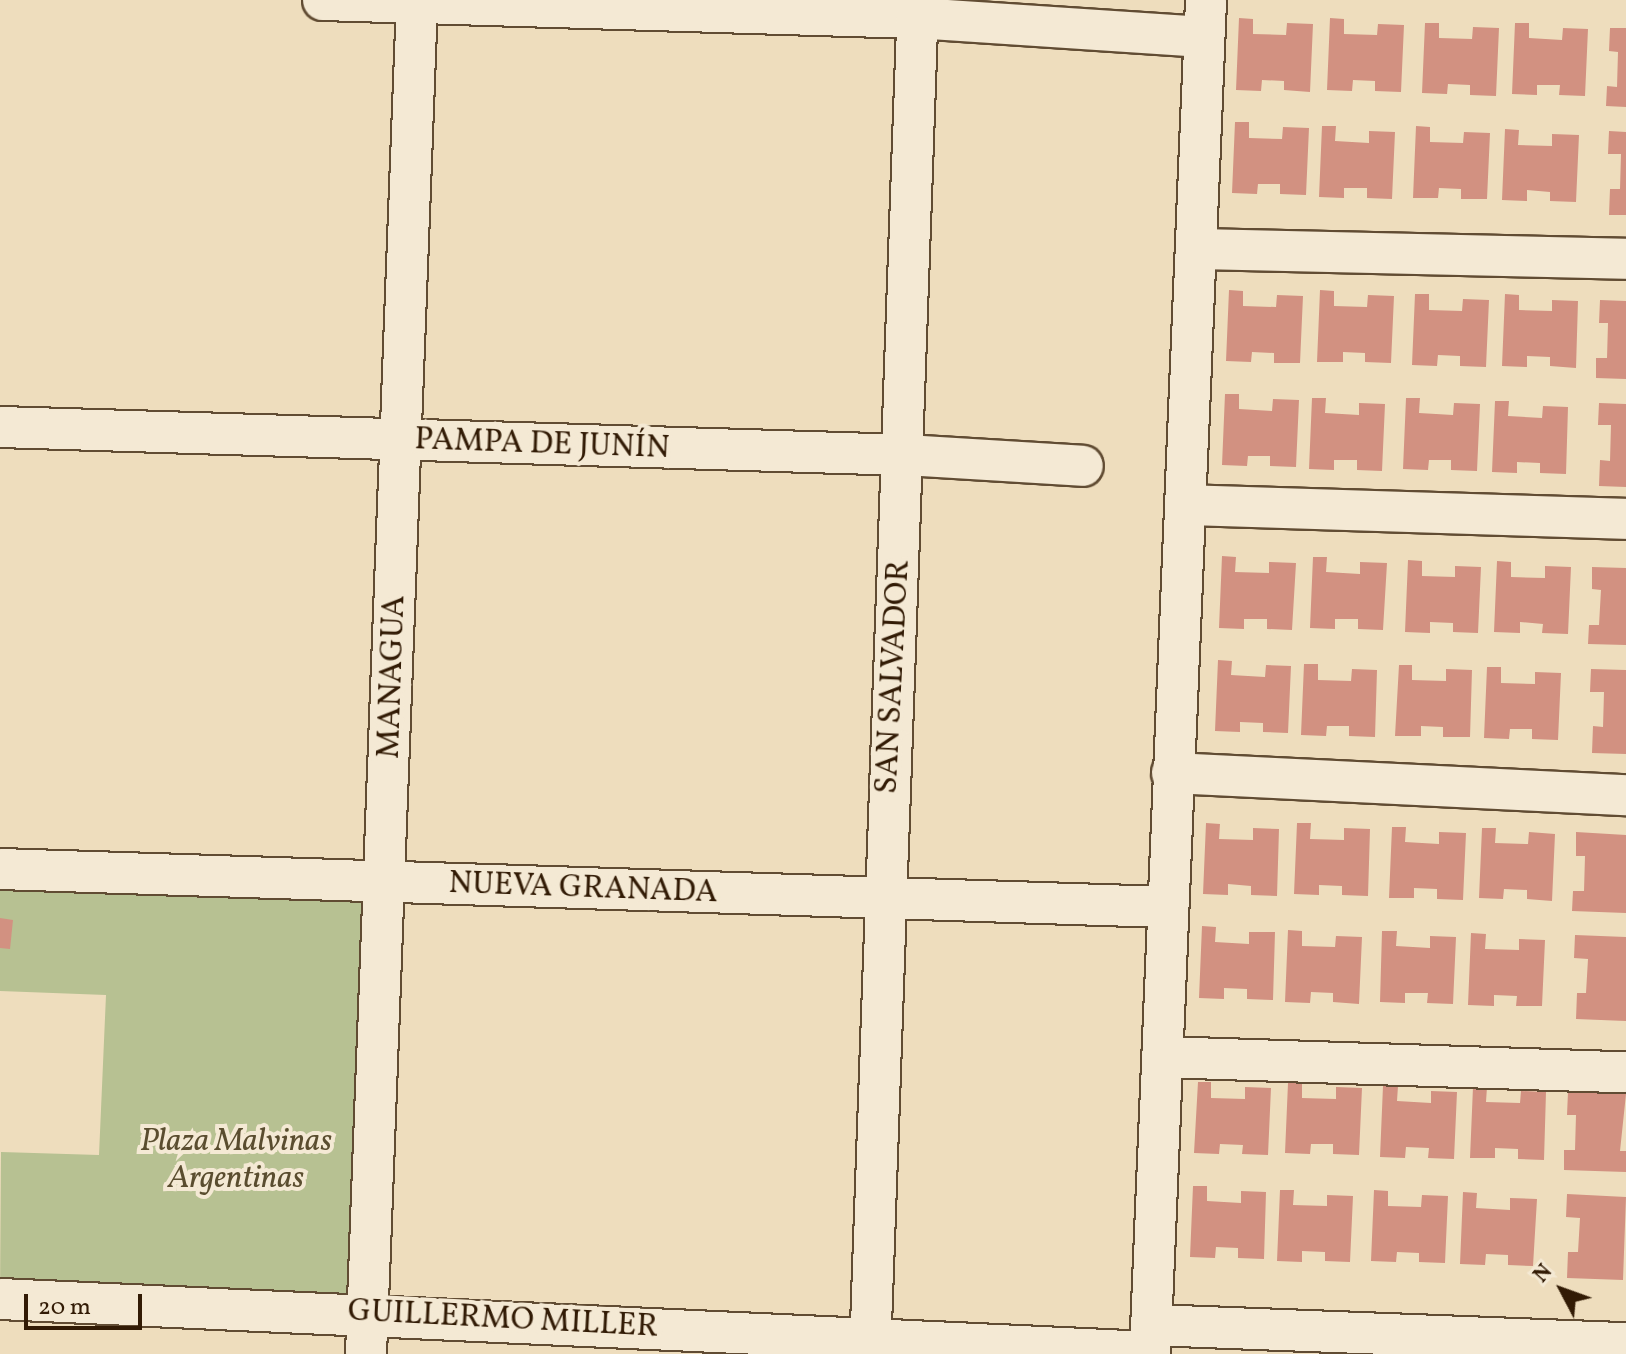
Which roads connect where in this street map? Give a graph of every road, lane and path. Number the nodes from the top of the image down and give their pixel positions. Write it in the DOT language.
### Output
graph roads {
  1 [pos="323,0"];
  2 [pos="417,2"];
  3 [pos="918,9"];
  4 [pos="1204,19"];
  5 [pos="1197,249"];
  6 [pos="1626,259"];
  7 [pos="0,427"];
  8 [pos="401,441"];
  9 [pos="905,455"];
  10 [pos="1083,466"];
  11 [pos="1186,505"];
  12 [pos="1626,519"];
  13 [pos="1172,773"];
  14 [pos="1626,795"];
  15 [pos="0,869"];
  16 [pos="386,884"];
  17 [pos="883,898"];
  18 [pos="1167,907"];
  19 [pos="1162,1057"];
  20 [pos="1626,1072"];
  21 [pos="0,1299"];
  22 [pos="368,1312"];
  23 [pos="1150,1343"];
  24 [pos="1626,1343"];
  25 [pos="870,1346"];
  26 [pos="366,1354"];
  1 -- 2 [label="street"];
  2 -- 3 [label="street"];
  2 -- 8 [label="street, MANAGUA"];
  3 -- 4 [label="street"];
  3 -- 9 [label="street, SAN SALVADOR"];
  4 -- 5 [label="street"];
  5 -- 6 [label="street"];
  5 -- 11 [label="street"];
  7 -- 8 [label="street, PAMPA DE JUNÍN"];
  8 -- 9 [label="street, PAMPA DE JUNÍN"];
  8 -- 16 [label="street, MANAGUA"];
  9 -- 10 [label="street, PAMPA DE JUNÍN"];
  9 -- 17 [label="street, SAN SALVADOR"];
  11 -- 12 [label="street"];
  11 -- 13 [label="street"];
  13 -- 14 [label="street"];
  13 -- 18 [label="street"];
  15 -- 16 [label="street, NUEVA GRANADA"];
  16 -- 17 [label="street, NUEVA GRANADA"];
  16 -- 22 [label="street, MANAGUA"];
  17 -- 18 [label="street, NUEVA GRANADA"];
  17 -- 25 [label="street, SAN SALVADOR"];
  18 -- 19 [label="street"];
  19 -- 20 [label="street"];
  19 -- 23 [label="street"];
  21 -- 22 [label="street, GUILLERMO MILLER"];
  22 -- 25 [label="street, GUILLERMO MILLER"];
  22 -- 26 [label="street, MANAGUA"];
  23 -- 24 [label="street, GUILLERMO MILLER"];
  23 -- 25 [label="street, GUILLERMO MILLER"];
}
